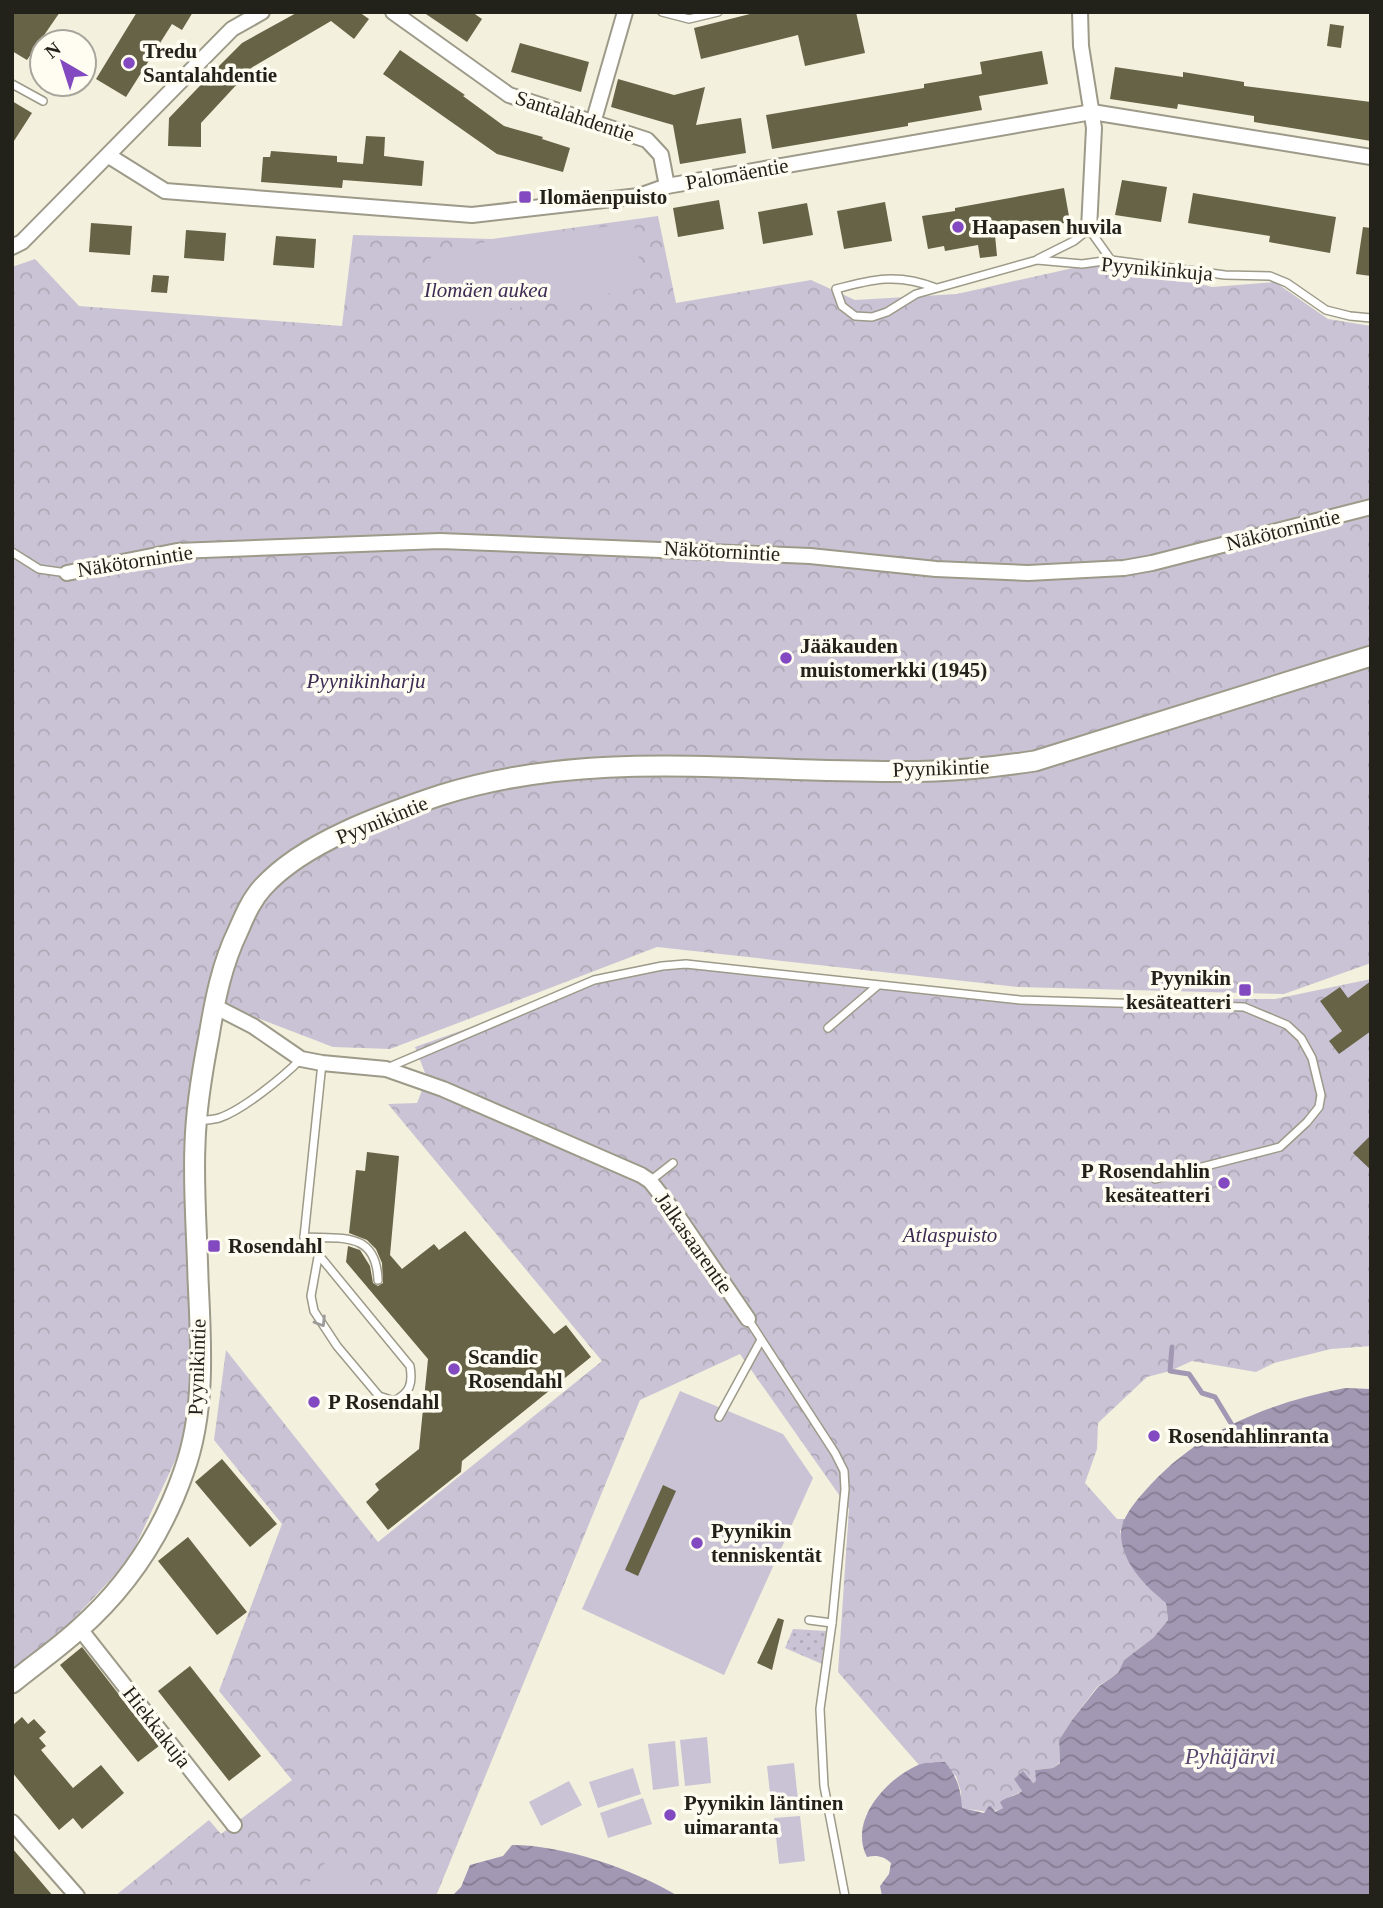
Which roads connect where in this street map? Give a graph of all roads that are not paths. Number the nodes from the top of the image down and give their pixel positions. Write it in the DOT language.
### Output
graph roads {
  1 [pos="239,12"];
  2 [pos="262,12"];
  3 [pos="393,12"];
  4 [pos="625,12"];
  5 [pos="662,12"];
  6 [pos="718,12"];
  7 [pos="1080,12"];
  8 [pos="232,29"];
  9 [pos="12,84"];
  10 [pos="44,101"];
  11 [pos="1092,112"];
  12 [pos="593,123"];
  13 [pos="108,156"];
  14 [pos="1371,157"];
  15 [pos="667,186"];
  16 [pos="1089,229"];
  17 [pos="12,247"];
  18 [pos="1037,260"];
  19 [pos="1111,260"];
  20 [pos="936,288"];
  21 [pos="1371,318"];
  22 [pos="1371,507"];
  23 [pos="12,552"];
  24 [pos="67,573"];
  25 [pos="1371,656"];
  26 [pos="877,986"];
  27 [pos="214,1006"];
  28 [pos="828,1028"];
  29 [pos="301,1059"];
  30 [pos="322,1063"];
  31 [pos="386,1069"];
  32 [pos="197,1121"];
  33 [pos="673,1163"];
  34 [pos="1155,1179"];
  35 [pos="650,1181"];
  36 [pos="304,1237"];
  37 [pos="318,1257"];
  38 [pos="378,1280"];
  39 [pos="748,1319"];
  40 [pos="761,1340"];
  41 [pos="719,1417"];
  42 [pos="809,1620"];
  43 [pos="832,1623"];
  44 [pos="80,1629"];
  45 [pos="12,1683"];
  46 [pos="12,1822"];
  47 [pos="234,1825"];
  48 [pos="77,1896"];
  49 [pos="845,1896"];
  1 -- 8 [label="street"];
  2 -- 8 [label="street"];
  3 -- 12 [label="street, Santalahdentie"];
  4 -- 12 [label="street"];
  5 -- 6 [label="lane"];
  7 -- 11 [label="street"];
  8 -- 13 [label="street"];
  9 -- 10 [label="lane"];
  11 -- 14 [label="street, Palomäentie"];
  11 -- 15 [label="street, Palomäentie"];
  11 -- 16 [label="street"];
  12 -- 15 [label="street, Santalahdentie"];
  13 -- 15 [label="street, Palomäentie"];
  13 -- 17 [label="street"];
  16 -- 18 [label="lane"];
  16 -- 19 [label="lane"];
  18 -- 19 [label="lane, Pyynikinkuja"];
  18 -- 20 [label="lane, Pyynikinkuja"];
  19 -- 21 [label="lane, Pyynikinkuja"];
  20 -- 20 [label="lane, Pyynikinkuja"];
  22 -- 24 [label="street, Näkötornintie"];
  23 -- 24 [label="lane"];
  25 -- 27 [label="street, Pyynikintie"];
  26 -- 28 [label="lane"];
  26 -- 31 [label="lane"];
  26 -- 34 [label="lane"];
  27 -- 29 [label="street, Jalkasaarentie"];
  27 -- 32 [label="street, Pyynikintie"];
  29 -- 30 [label="street, Jalkasaarentie"];
  29 -- 32 [label="lane"];
  30 -- 31 [label="street, Jalkasaarentie"];
  30 -- 36 [label="lane"];
  31 -- 35 [label="street, Jalkasaarentie"];
  32 -- 44 [label="street, Pyynikintie"];
  33 -- 35 [label="lane"];
  35 -- 39 [label="street, Jalkasaarentie"];
  36 -- 37 [label="lane"];
  36 -- 38 [label="lane"];
  37 -- 37 [label="lane, one-way"];
  39 -- 40 [label="lane, Jalkasaarentie"];
  40 -- 41 [label="lane"];
  40 -- 43 [label="lane, Jalkasaarentie"];
  42 -- 43 [label="lane"];
  43 -- 49 [label="lane, Jalkasaarentie"];
  44 -- 45 [label="street, Pyynikintie"];
  44 -- 47 [label="street, Hiekkakuja"];
  46 -- 48 [label="street"];
}
